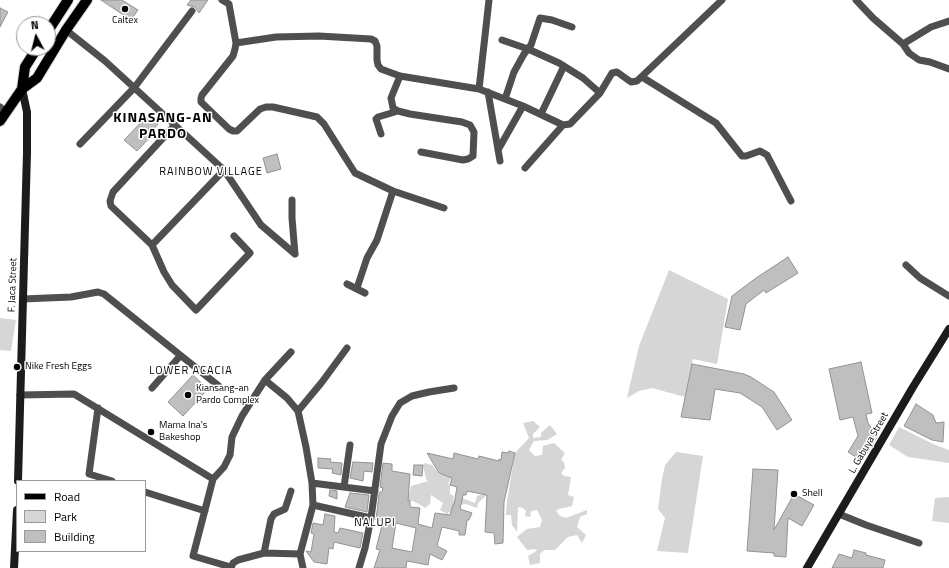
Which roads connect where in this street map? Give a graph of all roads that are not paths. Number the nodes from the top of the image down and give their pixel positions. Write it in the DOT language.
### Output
graph roads {
  1 [pos="68,0"];
  2 [pos="86,0"];
  3 [pos="222,0"];
  4 [pos="489,0"];
  5 [pos="722,0"];
  6 [pos="856,0"];
  7 [pos="229,2"];
  8 [pos="192,11"];
  9 [pos="56,19"];
  10 [pos="949,21"];
  11 [pos="572,27"];
  12 [pos="66,30"];
  13 [pos="502,40"];
  14 [pos="236,43"];
  15 [pos="903,44"];
  16 [pos="528,49"];
  17 [pos="32,56"];
  18 [pos="564,66"];
  19 [pos="949,69"];
  20 [pos="400,76"];
  21 [pos="642,77"];
  22 [pos="134,88"];
  23 [pos="22,89"];
  24 [pos="479,89"];
  25 [pos="488,92"];
  26 [pos="600,93"];
  27 [pos="505,99"];
  28 [pos="523,106"];
  29 [pos="3,109"];
  30 [pos="398,111"];
  31 [pos="541,114"];
  32 [pos="0,122"];
  33 [pos="175,125"];
  34 [pos="563,125"];
  35 [pos="381,134"];
  36 [pos="80,144"];
  37 [pos="498,150"];
  38 [pos="421,152"];
  39 [pos="500,161"];
  40 [pos="525,168"];
  41 [pos="224,170"];
  42 [pos="393,191"];
  43 [pos="292,200"];
  44 [pos="791,201"];
  45 [pos="444,208"];
  46 [pos="234,236"];
  47 [pos="152,245"];
  48 [pos="906,265"];
  49 [pos="347,284"];
  50 [pos="357,288"];
  51 [pos="365,293"];
  52 [pos="949,296"];
  53 [pos="23,299"];
  54 [pos="949,329"];
  55 [pos="347,348"];
  56 [pos="291,352"];
  57 [pos="180,356"];
  58 [pos="265,380"];
  59 [pos="220,387"];
  60 [pos="152,388"];
  61 [pos="454,388"];
  62 [pos="20,395"];
  63 [pos="98,408"];
  64 [pos="298,411"];
  65 [pos="350,446"];
  66 [pos="213,479"];
  67 [pos="18,480"];
  68 [pos="109,480"];
  69 [pos="312,483"];
  70 [pos="344,487"];
  71 [pos="291,491"];
  72 [pos="375,491"];
  73 [pos="146,492"];
  74 [pos="313,505"];
  75 [pos="205,511"];
  76 [pos="839,514"];
  77 [pos="371,518"];
  78 [pos="16,529"];
  79 [pos="919,543"];
  80 [pos="264,553"];
  81 [pos="300,554"];
  82 [pos="231,567"];
  83 [pos="14,568"];
  84 [pos="303,568"];
  85 [pos="360,568"];
  86 [pos="807,568"];
  1 -- 9 [label="main road"];
  2 -- 12 [label="main road"];
  3 -- 7 [label="street"];
  4 -- 24 [label="street"];
  5 -- 21 [label="street"];
  6 -- 15 [label="street"];
  7 -- 14 [label="street"];
  8 -- 22 [label="street"];
  10 -- 15 [label="street"];
  11 -- 16 [label="street"];
  12 -- 22 [label="street"];
  12 -- 23 [label="main road"];
  13 -- 16 [label="street"];
  14 -- 20 [label="street"];
  14 -- 42 [label="street"];
  15 -- 19 [label="street"];
  16 -- 18 [label="street"];
  16 -- 27 [label="street"];
  17 -- 23 [label="main road"];
  18 -- 26 [label="street"];
  18 -- 31 [label="street"];
  20 -- 24 [label="street"];
  20 -- 30 [label="street"];
  21 -- 26 [label="street"];
  21 -- 44 [label="street"];
  22 -- 33 [label="street"];
  22 -- 36 [label="street"];
  23 -- 29 [label="main road"];
  23 -- 53 [label="street, F. Jaca Street"];
  24 -- 25 [label="street"];
  25 -- 27 [label="street"];
  25 -- 37 [label="street"];
  26 -- 34 [label="street"];
  27 -- 28 [label="street"];
  28 -- 31 [label="street"];
  28 -- 37 [label="street"];
  29 -- 32 [label="main road"];
  30 -- 35 [label="street"];
  30 -- 38 [label="street"];
  31 -- 34 [label="street"];
  33 -- 41 [label="street"];
  33 -- 47 [label="street"];
  34 -- 40 [label="street"];
  37 -- 39 [label="street"];
  41 -- 43 [label="street"];
  41 -- 47 [label="street"];
  42 -- 45 [label="street"];
  42 -- 50 [label="street"];
  46 -- 47 [label="street"];
  48 -- 52 [label="street"];
  49 -- 50 [label="street"];
  50 -- 51 [label="street"];
  53 -- 57 [label="street"];
  53 -- 62 [label="street, F. Jaca Street"];
  54 -- 76 [label="street, L. Gabuya Street"];
  55 -- 64 [label="street"];
  56 -- 58 [label="street"];
  57 -- 59 [label="street"];
  57 -- 60 [label="street"];
  58 -- 64 [label="street"];
  58 -- 66 [label="street"];
  61 -- 72 [label="street"];
  62 -- 63 [label="street"];
  62 -- 67 [label="street, F. Jaca Street"];
  63 -- 66 [label="street"];
  63 -- 68 [label="street"];
  64 -- 69 [label="street"];
  65 -- 70 [label="street"];
  66 -- 75 [label="street"];
  69 -- 70 [label="street"];
  69 -- 74 [label="street"];
  70 -- 72 [label="street"];
  71 -- 80 [label="street"];
  72 -- 77 [label="street"];
  73 -- 75 [label="street"];
  74 -- 77 [label="street"];
  74 -- 81 [label="street"];
  75 -- 82 [label="street"];
  76 -- 79 [label="street"];
  76 -- 86 [label="street, L. Gabuya Street"];
  77 -- 85 [label="street"];
  78 -- 83 [label="street"];
  80 -- 81 [label="street"];
  80 -- 82 [label="street"];
  81 -- 84 [label="street"];
}
